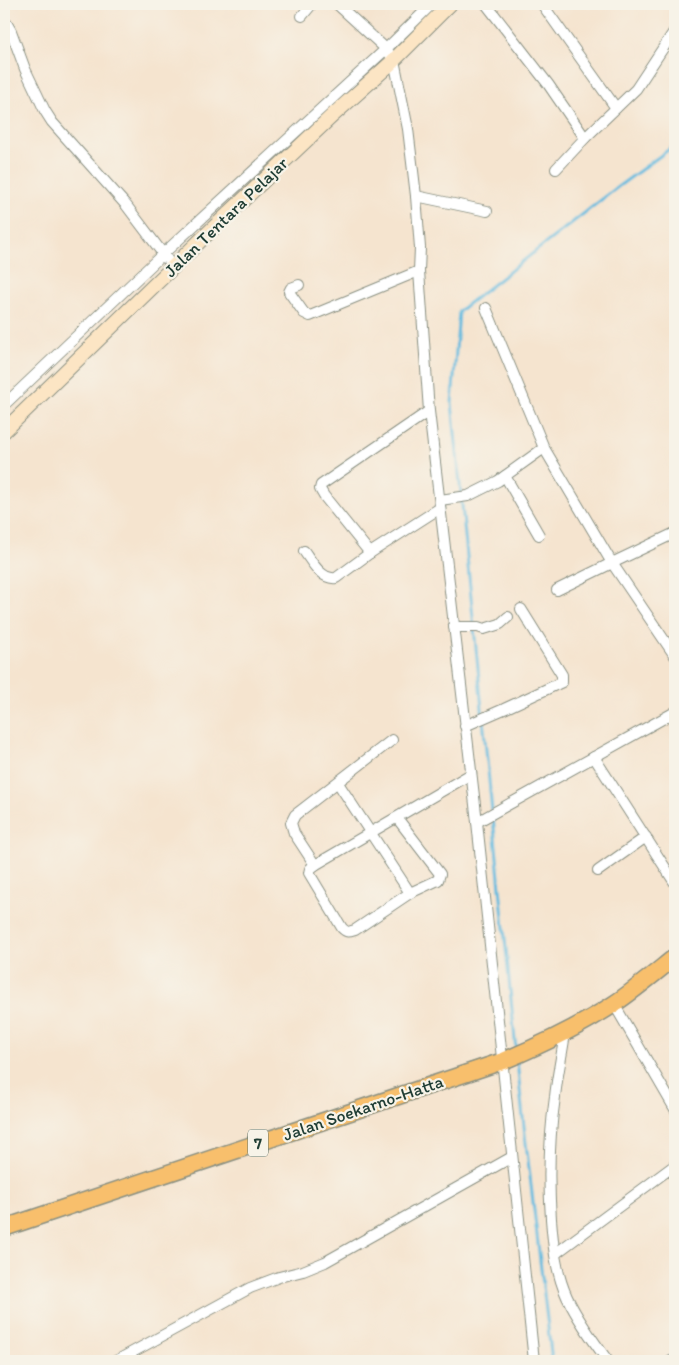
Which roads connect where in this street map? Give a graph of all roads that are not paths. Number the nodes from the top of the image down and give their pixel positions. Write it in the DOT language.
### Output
graph roads {
  1 [pos="312,4"];
  2 [pos="337,4"];
  3 [pos="450,4"];
  4 [pos="486,4"];
  5 [pos="542,4"];
  6 [pos="426,6"];
  7 [pos="302,16"];
  8 [pos="4,22"];
  9 [pos="675,30"];
  10 [pos="390,54"];
  11 [pos="616,108"];
  12 [pos="585,138"];
  13 [pos="556,169"];
  14 [pos="416,196"];
  15 [pos="487,211"];
  16 [pos="163,254"];
  17 [pos="173,267"];
  18 [pos="419,271"];
  19 [pos="299,285"];
  20 [pos="486,308"];
  21 [pos="4,405"];
  22 [pos="429,411"];
  23 [pos="4,432"];
  24 [pos="544,448"];
  25 [pos="505,476"];
  26 [pos="440,504"];
  27 [pos="675,533"];
  28 [pos="540,535"];
  29 [pos="304,551"];
  30 [pos="370,553"];
  31 [pos="612,562"];
  32 [pos="557,590"];
  33 [pos="521,609"];
  34 [pos="508,617"];
  35 [pos="459,627"];
  36 [pos="675,656"];
  37 [pos="675,712"];
  38 [pos="465,726"];
  39 [pos="392,740"];
  40 [pos="594,757"];
  41 [pos="471,774"];
  42 [pos="338,783"];
  43 [pos="397,818"];
  44 [pos="477,822"];
  45 [pos="371,834"];
  46 [pos="646,837"];
  47 [pos="315,865"];
  48 [pos="598,871"];
  49 [pos="675,883"];
  50 [pos="410,893"];
  51 [pos="675,957"];
  52 [pos="614,1004"];
  53 [pos="565,1033"];
  54 [pos="512,1057"];
  55 [pos="675,1109"];
  56 [pos="512,1157"];
  57 [pos="675,1165"];
  58 [pos="4,1228"];
  59 [pos="555,1254"];
  60 [pos="675,1359"];
  61 [pos="116,1361"];
  62 [pos="534,1361"];
  63 [pos="608,1361"];
  64 [pos="671,1361"];
  1 -- 7 [label="street"];
  2 -- 10 [label="street"];
  3 -- 10 [label="main road, Jalan Tentara Pelajar"];
  4 -- 12 [label="street"];
  5 -- 11 [label="street"];
  6 -- 10 [label="street"];
  8 -- 16 [label="street"];
  9 -- 11 [label="street"];
  10 -- 14 [label="street"];
  10 -- 16 [label="street"];
  10 -- 17 [label="main road, Jalan Tentara Pelajar"];
  11 -- 12 [label="street"];
  12 -- 13 [label="street"];
  14 -- 15 [label="street"];
  14 -- 18 [label="street"];
  16 -- 17 [label="street"];
  16 -- 21 [label="street"];
  17 -- 23 [label="main road, Jalan Tentara Pelajar"];
  18 -- 19 [label="street"];
  18 -- 22 [label="street"];
  20 -- 24 [label="street"];
  22 -- 26 [label="street"];
  22 -- 30 [label="street"];
  24 -- 25 [label="street"];
  24 -- 31 [label="street"];
  25 -- 26 [label="street"];
  25 -- 28 [label="street"];
  26 -- 30 [label="street"];
  26 -- 35 [label="street"];
  27 -- 31 [label="street"];
  29 -- 30 [label="street"];
  31 -- 32 [label="street"];
  31 -- 36 [label="street"];
  33 -- 38 [label="street"];
  34 -- 35 [label="street"];
  35 -- 38 [label="street"];
  37 -- 40 [label="street"];
  38 -- 41 [label="street"];
  39 -- 42 [label="street"];
  40 -- 44 [label="street"];
  40 -- 46 [label="street"];
  41 -- 43 [label="street"];
  41 -- 44 [label="street"];
  42 -- 45 [label="street"];
  42 -- 47 [label="street"];
  43 -- 45 [label="street"];
  43 -- 50 [label="street"];
  44 -- 54 [label="street"];
  45 -- 47 [label="street"];
  45 -- 50 [label="street"];
  46 -- 48 [label="street"];
  46 -- 49 [label="street"];
  47 -- 50 [label="street"];
  51 -- 52 [label="highway, Jalan Soekarno-Hatta / 7"];
  52 -- 53 [label="highway, Jalan Soekarno-Hatta / 7"];
  52 -- 55 [label="street"];
  53 -- 54 [label="highway, Jalan Soekarno-Hatta / 7"];
  53 -- 59 [label="street"];
  54 -- 56 [label="street"];
  54 -- 58 [label="highway, Jalan Soekarno-Hatta / 7"];
  56 -- 61 [label="street"];
  56 -- 62 [label="street"];
  57 -- 59 [label="street"];
  59 -- 63 [label="street"];
  60 -- 64 [label="street"];
}
